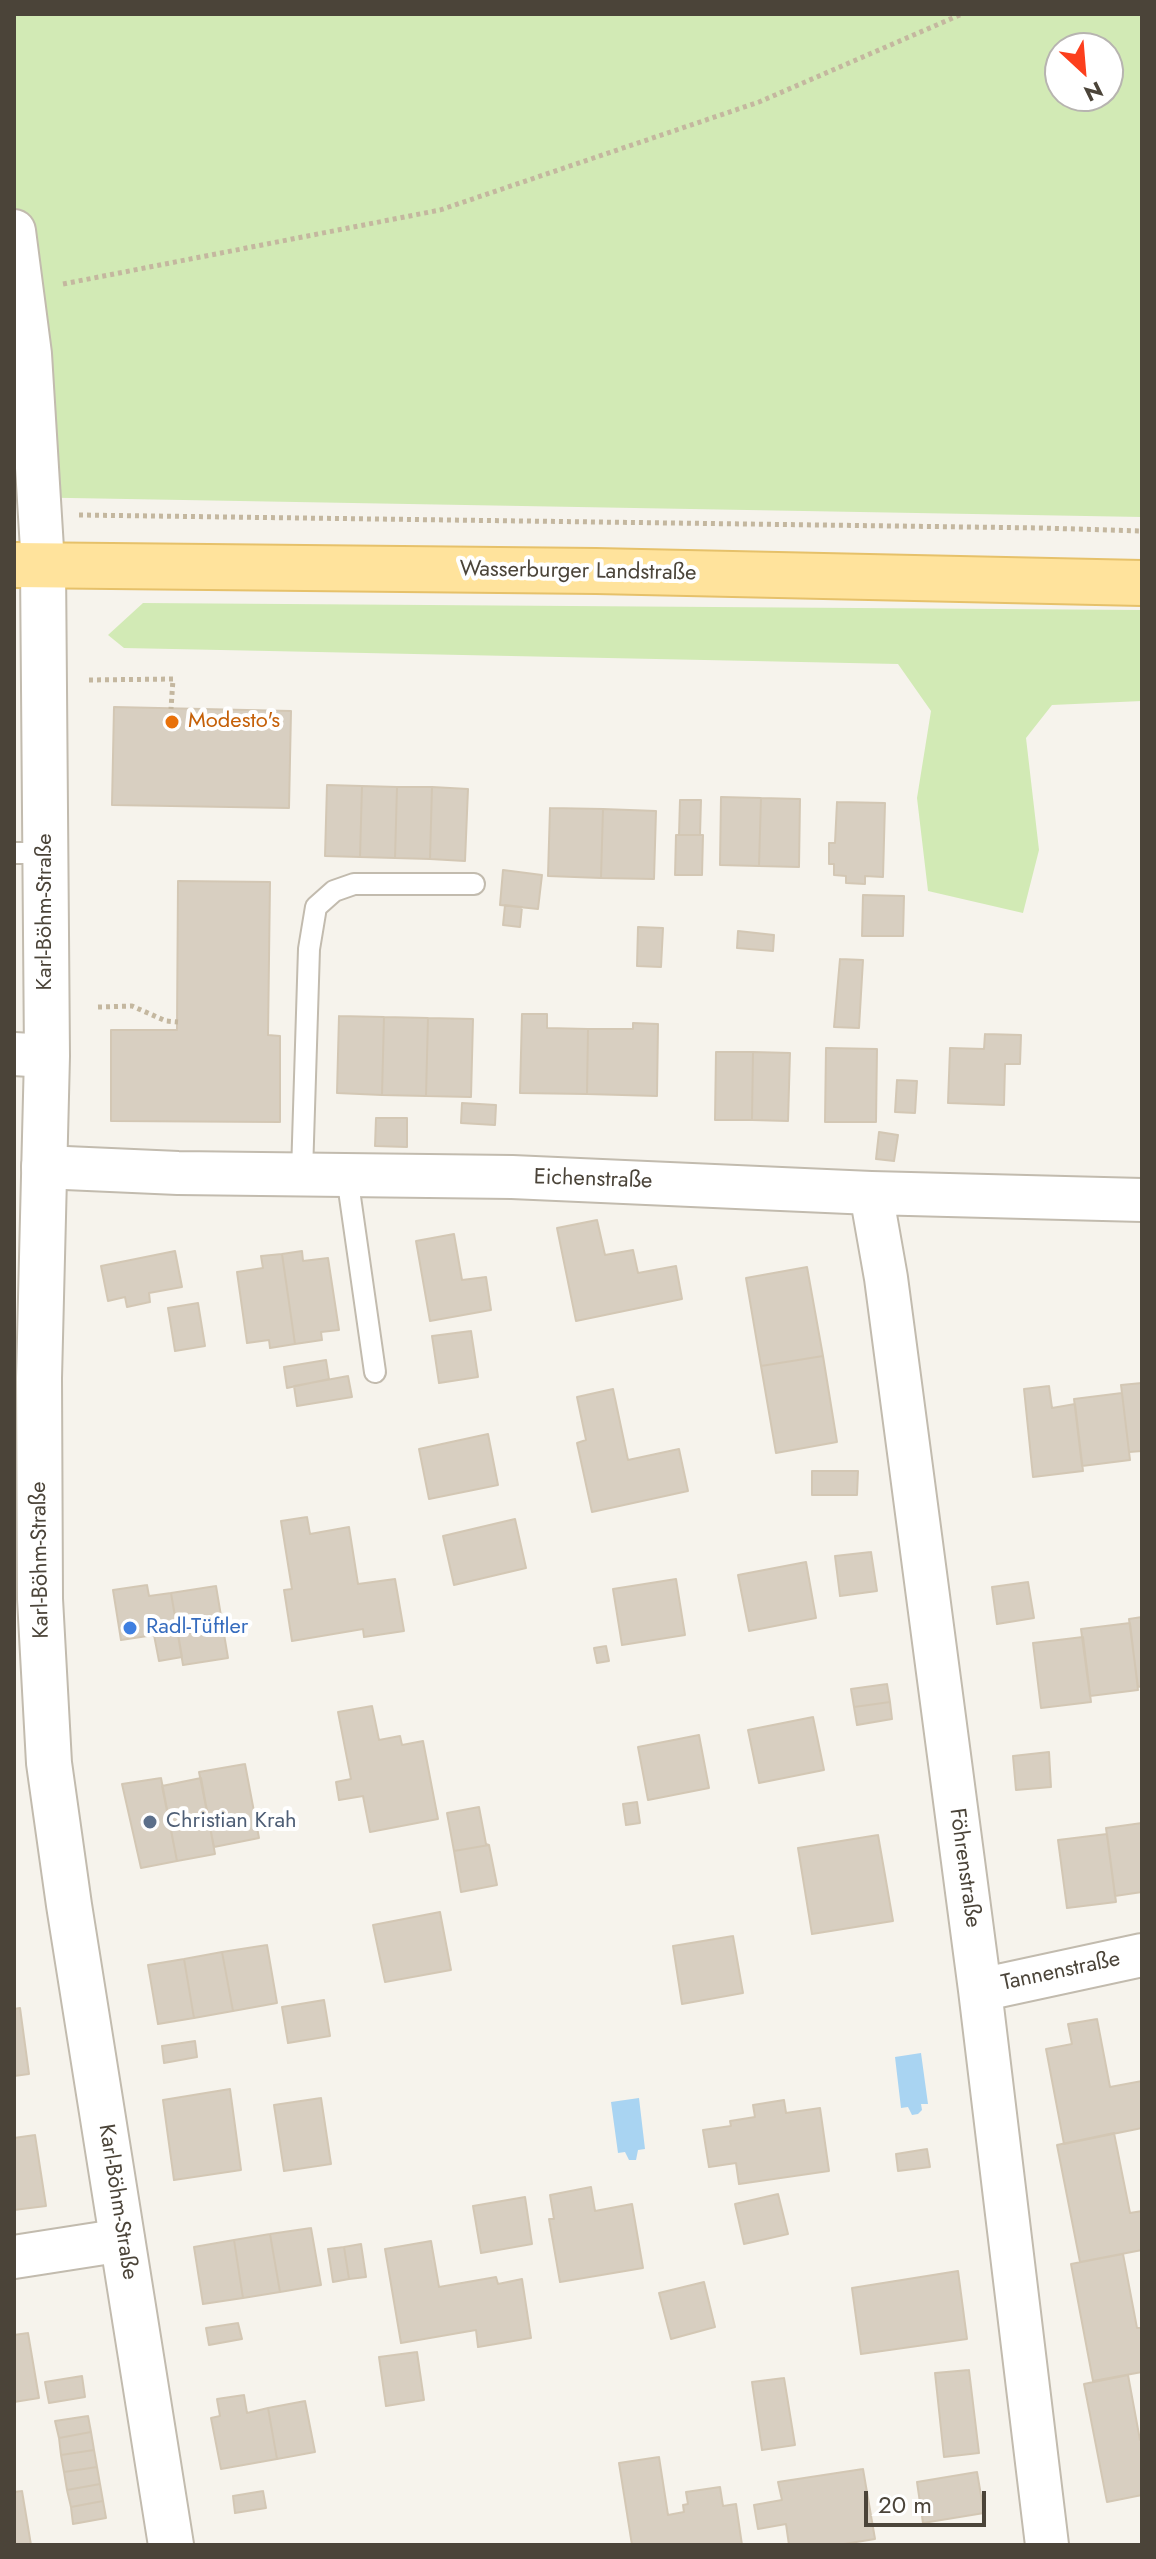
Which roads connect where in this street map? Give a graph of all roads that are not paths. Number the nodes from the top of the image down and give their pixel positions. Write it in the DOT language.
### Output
graph roads {
  1 [pos="14,231"];
  2 [pos="28,565"];
  3 [pos="1142,583"];
  4 [pos="30,853"];
  5 [pos="474,884"];
  6 [pos="31,1055"];
  7 [pos="43,1167"];
  8 [pos="302,1173"];
  9 [pos="347,1176"];
  10 [pos="871,1193"];
  11 [pos="1142,1200"];
  12 [pos="375,1372"];
  13 [pos="1142,1955"];
  14 [pos="980,1990"];
  15 [pos="123,2240"];
  16 [pos="14,2257"];
  17 [pos="171,2545"];
  18 [pos="1047,2545"];
  1 -- 2 [label="street"];
  2 -- 3 [label="main road, Wasserburger Landstraße"];
  2 -- 4 [label="street, Karl-Böhm-Straße"];
  4 -- 6 [label="street, Karl-Böhm-Straße"];
  5 -- 8 [label="lane"];
  6 -- 7 [label="street, Karl-Böhm-Straße"];
  7 -- 8 [label="street, Eichenstraße"];
  7 -- 15 [label="street, Karl-Böhm-Straße"];
  8 -- 9 [label="street, Eichenstraße"];
  9 -- 10 [label="street, Eichenstraße"];
  9 -- 12 [label="lane"];
  10 -- 11 [label="street, Eichenstraße"];
  10 -- 14 [label="street, Föhrenstraße"];
  13 -- 14 [label="street, Tannenstraße"];
  14 -- 18 [label="street, Föhrenstraße"];
  15 -- 16 [label="street"];
  15 -- 17 [label="street, Karl-Böhm-Straße"];
}
